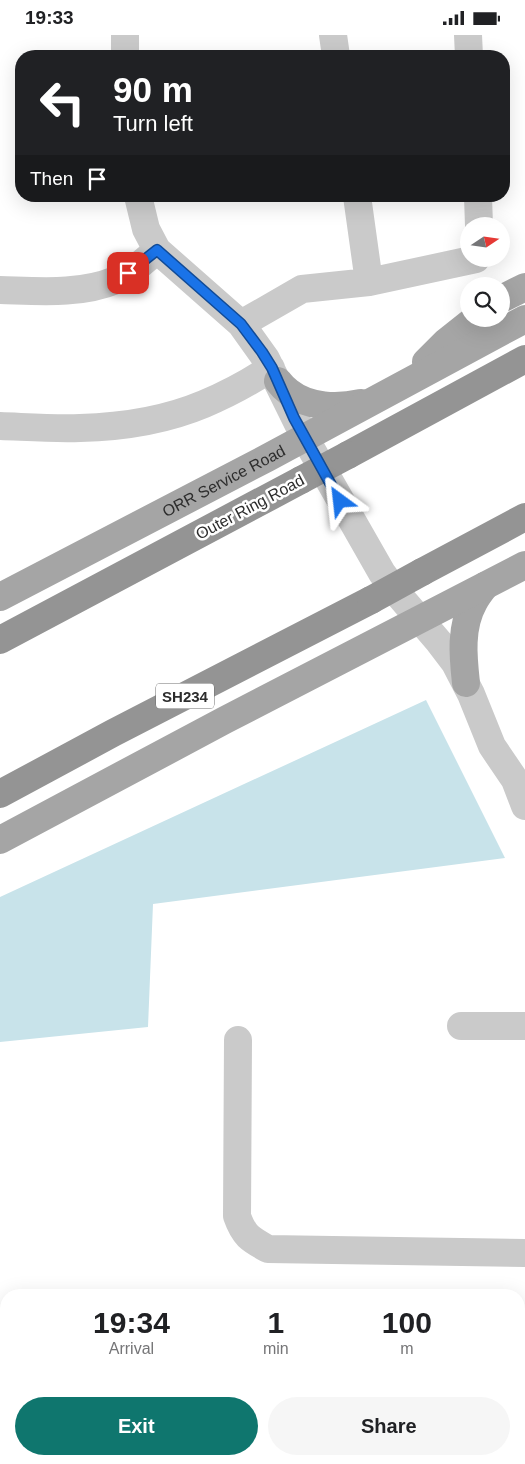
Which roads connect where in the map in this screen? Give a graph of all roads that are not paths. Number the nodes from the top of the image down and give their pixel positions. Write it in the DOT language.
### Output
graph roads {
  1 [pos="125,35"];
  2 [pos="333,35"];
  3 [pos="468,35"];
  4 [pos="125,50"];
  5 [pos="335,50"];
  6 [pos="469,50"];
  7 [pos="139,202"];
  8 [pos="358,202"];
  9 [pos="478,202"];
  10 [pos="479,217"];
  11 [pos="157,250"];
  12 [pos="460,262"];
  13 [pos="369,282"];
  14 [pos="525,287"];
  15 [pos="0,290"];
  16 [pos="510,294"];
  17 [pos="525,319"];
  18 [pos="241,324"];
  19 [pos="465,327"];
  20 [pos="525,359"];
  21 [pos="275,375"];
  22 [pos="408,382"];
  23 [pos="375,400"];
  24 [pos="0,426"];
  25 [pos="305,438"];
  26 [pos="525,517"];
  27 [pos="525,565"];
  28 [pos="485,585"];
  29 [pos="0,597"];
  30 [pos="419,620"];
  31 [pos="0,640"];
  32 [pos="466,683"];
  33 [pos="0,794"];
  34 [pos="525,805"];
  35 [pos="0,840"];
  36 [pos="461,1026"];
  37 [pos="525,1026"];
  38 [pos="238,1040"];
  39 [pos="525,1253"];
  1 -- 4 [label="street"];
  2 -- 5 [label="street"];
  3 -- 6 [label="street"];
  7 -- 11 [label="street"];
  8 -- 13 [label="street"];
  9 -- 10 [label="street"];
  11 -- 15 [label="street"];
  11 -- 18 [label="street"];
  12 -- 13 [label="street"];
  13 -- 18 [label="street"];
  14 -- 16 [label="main road"];
  17 -- 22 [label="main road, ORR Service Road"];
  18 -- 21 [label="street"];
  19 -- 22 [label="main road"];
  20 -- 31 [label="highway, Outer Ring Road, bridge"];
  21 -- 23 [label="main road"];
  21 -- 24 [label="street"];
  21 -- 25 [label="street"];
  22 -- 23 [label="main road, ORR Service Road"];
  23 -- 25 [label="main road, ORR Service Road"];
  25 -- 29 [label="main road, ORR Service Road"];
  25 -- 30 [label="street"];
  26 -- 33 [label="highway, SH234, bridge"];
  27 -- 28 [label="main road"];
  28 -- 30 [label="main road"];
  28 -- 32 [label="main road"];
  30 -- 32 [label="street"];
  30 -- 35 [label="main road"];
  32 -- 34 [label="street"];
  36 -- 37 [label="street"];
  38 -- 39 [label="street"];
}
